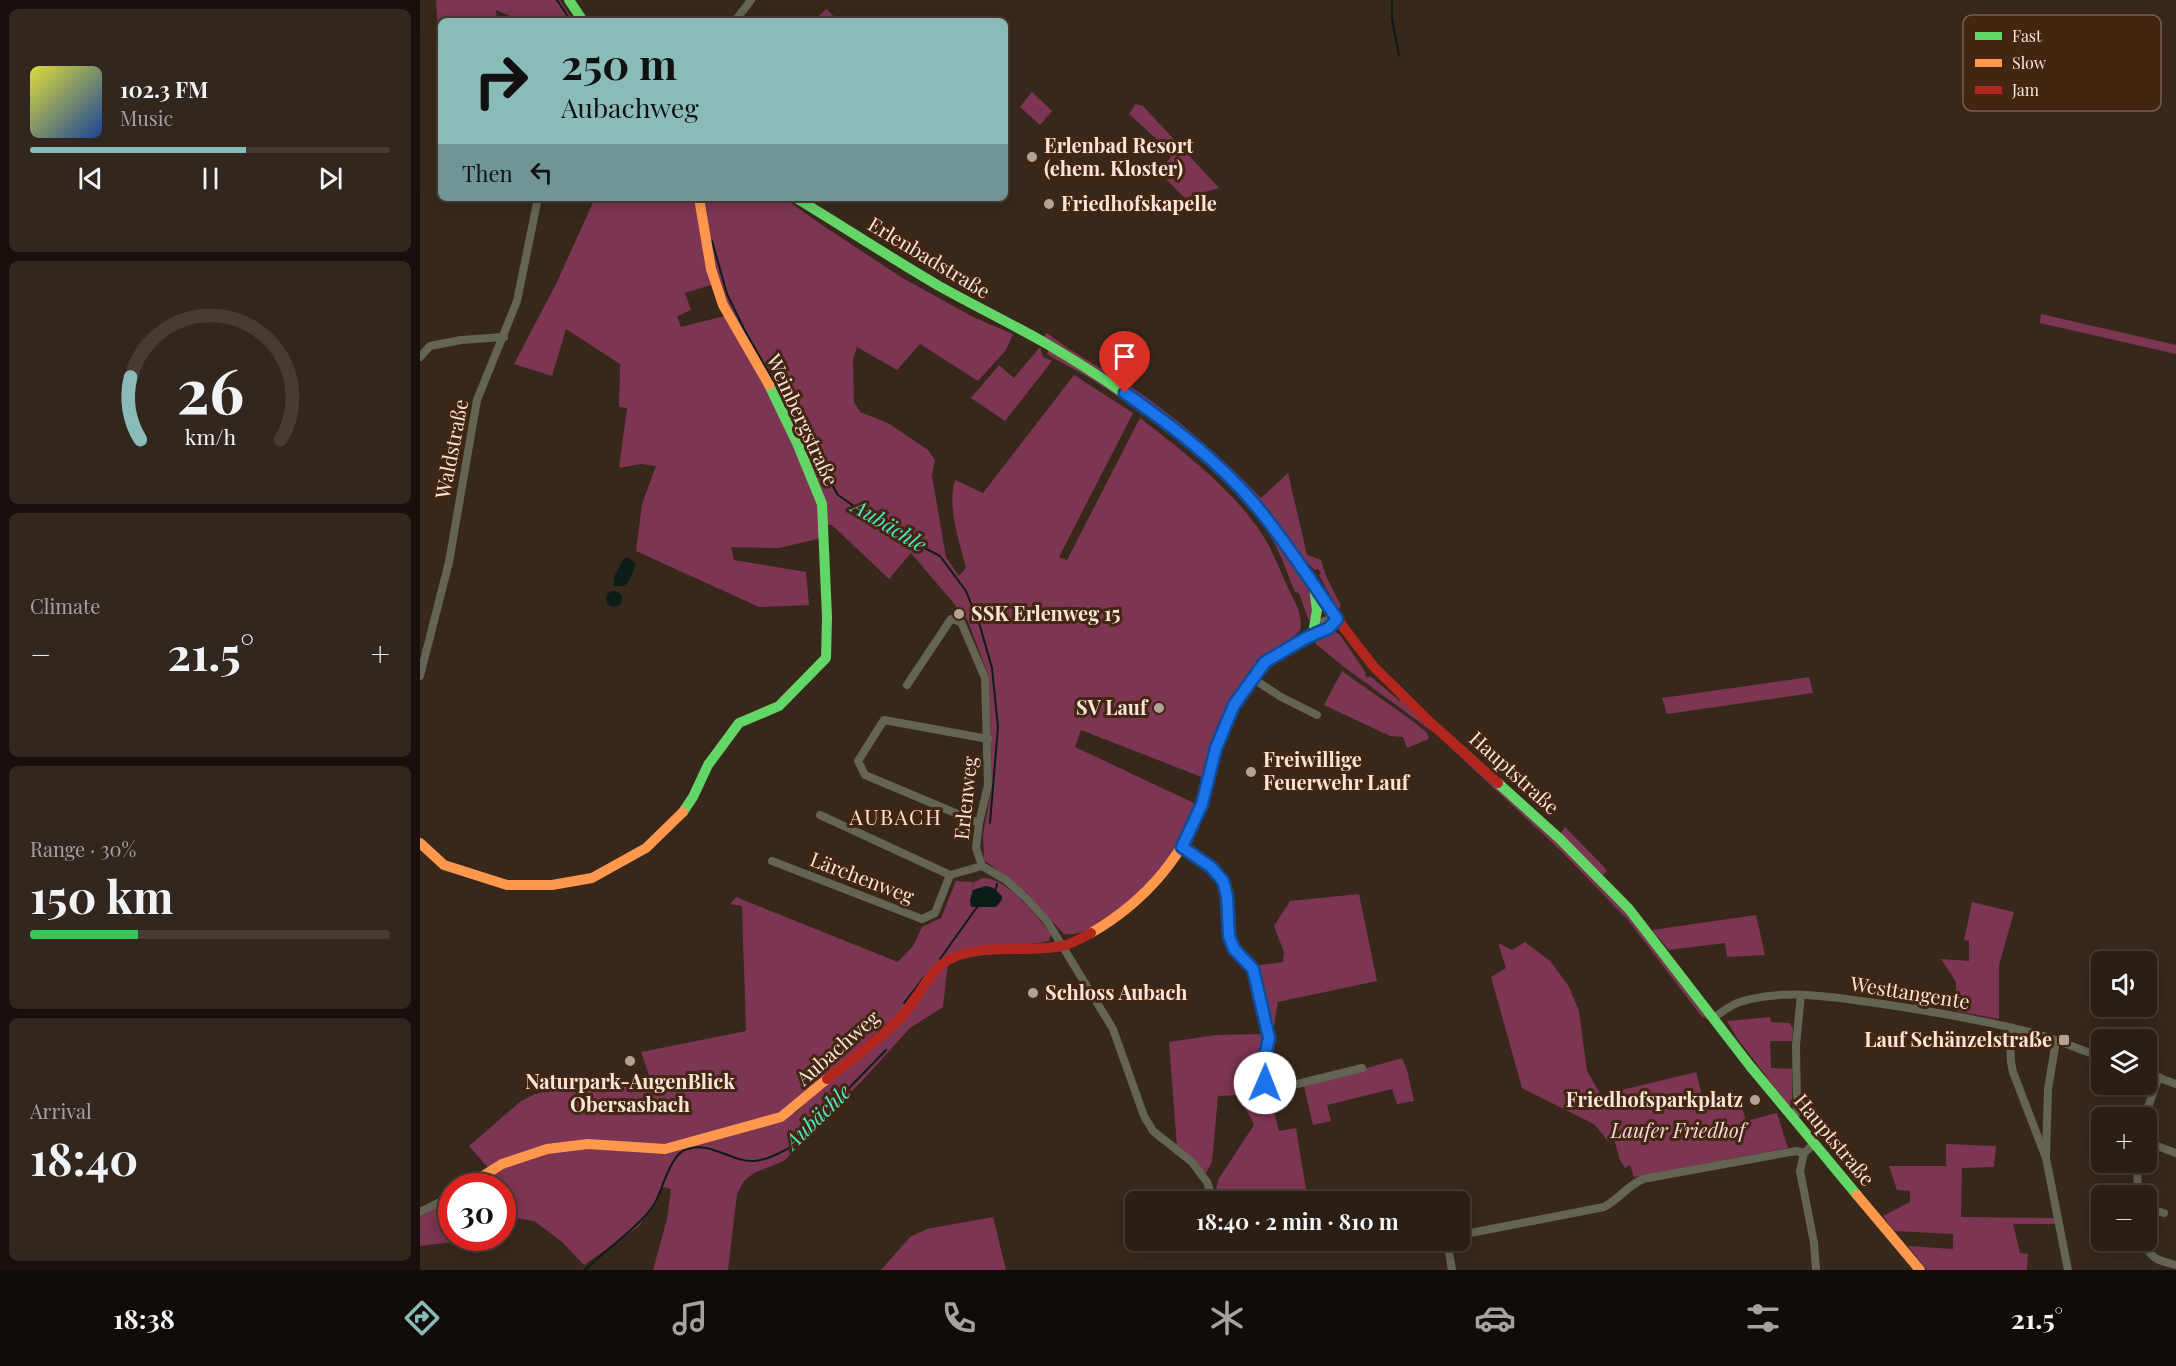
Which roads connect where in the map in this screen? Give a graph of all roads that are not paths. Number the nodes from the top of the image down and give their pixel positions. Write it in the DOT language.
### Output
graph roads {
  1 [pos="569,0"];
  2 [pos="751,0"];
  3 [pos="581,18"];
  4 [pos="737,18"];
  5 [pos="537,201"];
  6 [pos="700,201"];
  7 [pos="801,201"];
  8 [pos="504,337"];
  9 [pos="1047,344"];
  10 [pos="420,357"];
  11 [pos="1314,585"];
  12 [pos="1337,619"];
  13 [pos="1314,627"];
  14 [pos="1306,638"];
  15 [pos="420,676"];
  16 [pos="1252,678"];
  17 [pos="907,685"];
  18 [pos="1317,715"];
  19 [pos="988,739"];
  20 [pos="820,815"];
  21 [pos="979,823"];
  22 [pos="420,843"];
  23 [pos="1182,847"];
  24 [pos="772,861"];
  25 [pos="982,866"];
  26 [pos="950,875"];
  27 [pos="1063,946"];
  28 [pos="1801,995"];
  29 [pos="1713,1018"];
  30 [pos="2009,1027"];
  31 [pos="2056,1041"];
  32 [pos="2091,1053"];
  33 [pos="1362,1068"];
  34 [pos="2159,1077"];
  35 [pos="2176,1084"];
  36 [pos="2148,1107"];
  37 [pos="1792,1118"];
  38 [pos="1814,1144"];
  39 [pos="2157,1146"];
  40 [pos="1804,1153"];
  41 [pos="2176,1153"];
  42 [pos="2046,1158"];
  43 [pos="488,1173"];
  44 [pos="1210,1191"];
  45 [pos="438,1203"];
  46 [pos="2157,1211"];
  47 [pos="420,1212"];
  48 [pos="2164,1213"];
  49 [pos="1470,1233"];
  50 [pos="1449,1251"];
  51 [pos="2148,1251"];
  52 [pos="2176,1264"];
  53 [pos="1452,1270"];
  54 [pos="1816,1270"];
  55 [pos="1920,1270"];
  56 [pos="2068,1270"];
  1 -- 3 [label="street"];
  2 -- 4 [label="street"];
  5 -- 8 [label="street, Waldstraße"];
  6 -- 22 [label="street, Weinbergstraße"];
  7 -- 9 [label="street, Erlenbadstraße"];
  8 -- 10 [label="street"];
  8 -- 15 [label="street, Waldstraße"];
  9 -- 11 [label="street, Hauptstraße"];
  11 -- 12 [label="street, Hauptstraße"];
  11 -- 13 [label="street"];
  12 -- 13 [label="street"];
  12 -- 14 [label="street, Aubachweg"];
  12 -- 29 [label="street, Hauptstraße"];
  13 -- 14 [label="street, Aubachweg"];
  14 -- 16 [label="street, Aubachweg"];
  16 -- 18 [label="street"];
  16 -- 23 [label="street, Aubachweg"];
  17 -- 19 [label="street, Erlenweg"];
  19 -- 21 [label="street, Erlenweg"];
  19 -- 21 [label="street"];
  20 -- 26 [label="street"];
  21 -- 25 [label="street, Erlenweg"];
  23 -- 27 [label="street, Aubachweg"];
  23 -- 33 [label="street"];
  24 -- 26 [label="street, Lärchenweg"];
  25 -- 26 [label="street"];
  25 -- 27 [label="street, Erlenweg"];
  27 -- 43 [label="street, Aubachweg"];
  27 -- 44 [label="street, Erlenweg"];
  28 -- 29 [label="street, Westtangente"];
  28 -- 30 [label="street, Westtangente"];
  28 -- 37 [label="street"];
  29 -- 37 [label="street, Hauptstraße"];
  30 -- 31 [label="street, Westtangente"];
  30 -- 42 [label="street"];
  31 -- 32 [label="street, Westtangente"];
  31 -- 42 [label="street"];
  34 -- 35 [label="street"];
  34 -- 36 [label="street"];
  37 -- 38 [label="street, Hauptstraße"];
  38 -- 40 [label="street"];
  38 -- 55 [label="street, Hauptstraße"];
  39 -- 41 [label="street"];
  40 -- 49 [label="street"];
  40 -- 54 [label="street"];
  42 -- 56 [label="street"];
  45 -- 47 [label="street"];
  46 -- 48 [label="street"];
  50 -- 53 [label="street"];
  51 -- 52 [label="street"];
}
